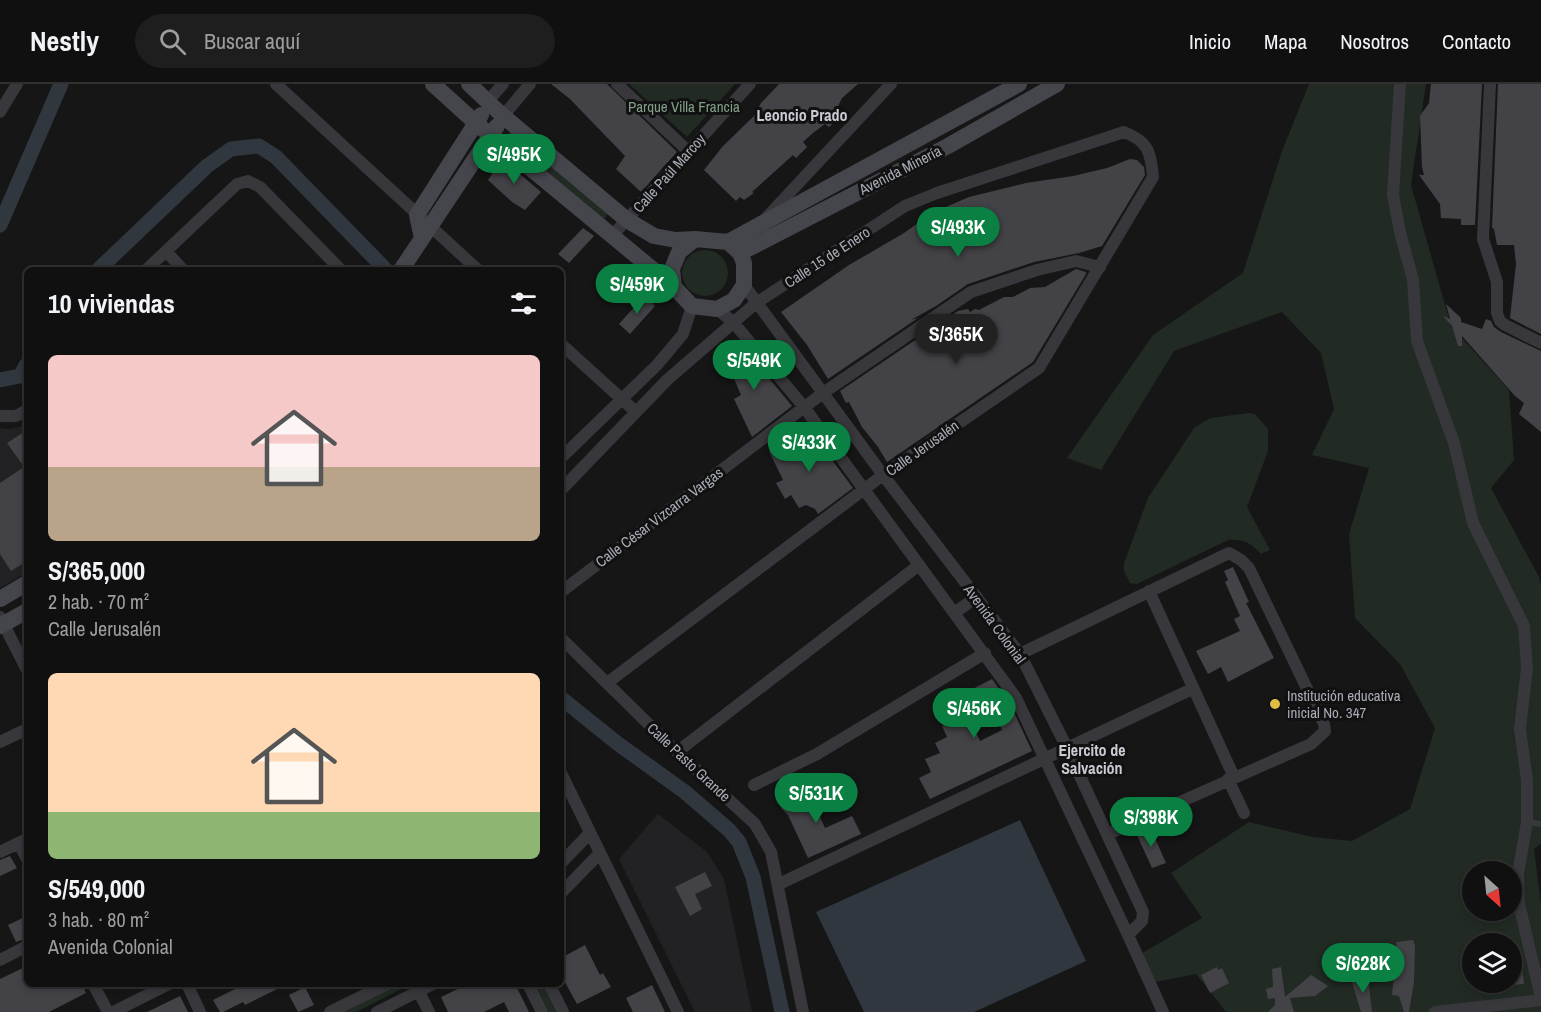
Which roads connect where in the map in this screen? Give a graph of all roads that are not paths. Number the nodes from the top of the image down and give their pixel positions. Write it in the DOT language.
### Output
graph roads {
  1 [pos="17,84"];
  2 [pos="276,84"];
  3 [pos="434,84"];
  4 [pos="469,84"];
  5 [pos="503,84"];
  6 [pos="531,84"];
  7 [pos="616,84"];
  8 [pos="750,84"];
  9 [pos="891,84"];
  10 [pos="1018,84"];
  11 [pos="1057,84"];
  12 [pos="1400,84"];
  13 [pos="1490,84"];
  14 [pos="488,101"];
  15 [pos="0,112"];
  16 [pos="503,116"];
  17 [pos="477,124"];
  18 [pos="491,134"];
  19 [pos="1147,149"];
  20 [pos="689,152"];
  21 [pos="417,215"];
  22 [pos="627,220"];
  23 [pos="762,222"];
  24 [pos="426,233"];
  25 [pos="612,236"];
  26 [pos="695,239"];
  27 [pos="734,248"];
  28 [pos="165,251"];
  29 [pos="149,267"];
  30 [pos="180,267"];
  31 [pos="338,267"];
  32 [pos="403,267"];
  33 [pos="474,267"];
  34 [pos="1100,267"];
  35 [pos="744,285"];
  36 [pos="674,287"];
  37 [pos="756,303"];
  38 [pos="692,306"];
  39 [pos="717,309"];
  40 [pos="733,322"];
  41 [pos="1541,343"];
  42 [pos="564,347"];
  43 [pos="823,393"];
  44 [pos="622,399"];
  45 [pos="804,407"];
  46 [pos="24,412"];
  47 [pos="636,412"];
  48 [pos="0,416"];
  49 [pos="564,455"];
  50 [pos="883,475"];
  51 [pos="564,487"];
  52 [pos="864,490"];
  53 [pos="919,565"];
  54 [pos="24,585"];
  55 [pos="564,590"];
  56 [pos="1149,591"];
  57 [pos="976,597"];
  58 [pos="0,599"];
  59 [pos="24,612"];
  60 [pos="954,612"];
  61 [pos="1,622"];
  62 [pos="564,641"];
  63 [pos="985,653"];
  64 [pos="1020,654"];
  65 [pos="24,664"];
  66 [pos="607,683"];
  67 [pos="1192,688"];
  68 [pos="24,730"];
  69 [pos="0,742"];
  70 [pos="1067,748"];
  71 [pos="676,752"];
  72 [pos="1046,758"];
  73 [pos="1231,778"];
  74 [pos="564,779"];
  75 [pos="754,785"];
  76 [pos="1244,813"];
  77 [pos="1527,822"];
  78 [pos="1541,824"];
  79 [pos="590,833"];
  80 [pos="1108,834"];
  81 [pos="23,842"];
  82 [pos="0,852"];
  83 [pos="600,853"];
  84 [pos="564,860"];
  85 [pos="779,884"];
  86 [pos="564,890"];
  87 [pos="1128,935"];
  88 [pos="24,948"];
  89 [pos="0,960"];
  90 [pos="95,987"];
  91 [pos="163,987"];
  92 [pos="188,987"];
  93 [pos="381,987"];
  94 [pos="530,987"];
  95 [pos="550,987"];
  96 [pos="417,988"];
  97 [pos="1541,1000"];
  98 [pos="108,1012"];
  99 [pos="113,1012"];
  100 [pos="200,1012"];
  101 [pos="330,1012"];
  102 [pos="377,1012"];
  103 [pos="429,1012"];
  104 [pos="542,1012"];
  105 [pos="563,1012"];
  106 [pos="678,1012"];
  107 [pos="803,1012"];
  108 [pos="1163,1012"];
  109 [pos="1435,1012"];
  110 [pos="1539,1012"];
  1 -- 15 [label="street"];
  2 -- 21 [label="street"];
  3 -- 17 [label="main road"];
  4 -- 14 [label="main road"];
  5 -- 14 [label="street"];
  6 -- 16 [label="street"];
  7 -- 20 [label="street"];
  8 -- 20 [label="street, Calle Paúl Marcoy"];
  9 -- 23 [label="street"];
  10 -- 23 [label="main road, Avenida Minería"];
  11 -- 27 [label="main road, Avenida Minería"];
  12 -- 77 [label="street"];
  13 -- 41 [label="street"];
  14 -- 16 [label="main road"];
  14 -- 17 [label="main road"];
  16 -- 18 [label="main road"];
  16 -- 22 [label="main road"];
  17 -- 18 [label="main road"];
  17 -- 21 [label="main road"];
  18 -- 24 [label="main road"];
  18 -- 25 [label="main road"];
  19 -- 34 [label="street, Calle Jerusalén"];
  19 -- 37 [label="street, Calle 15 de Enero"];
  20 -- 22 [label="street, Calle Paúl Marcoy"];
  21 -- 24 [label="main road"];
  22 -- 25 [label="street, Calle Paúl Marcoy"];
  22 -- 26 [label="main road"];
  23 -- 27 [label="main road, Avenida Minería"];
  24 -- 32 [label="main road"];
  24 -- 33 [label="street"];
  25 -- 36 [label="main road"];
  26 -- 27 [label="main road"];
  26 -- 36 [label="main road"];
  27 -- 35 [label="main road"];
  28 -- 29 [label="street"];
  28 -- 30 [label="street"];
  28 -- 31 [label="street"];
  34 -- 43 [label="street, Calle César Vizcarra Vargas"];
  34 -- 50 [label="street, Calle Jerusalén"];
  35 -- 37 [label="street, Avenida Colonial"];
  35 -- 39 [label="main road"];
  36 -- 38 [label="main road"];
  37 -- 40 [label="street, Calle 15 de Enero"];
  37 -- 43 [label="street, Avenida Colonial"];
  38 -- 39 [label="main road"];
  38 -- 44 [label="street"];
  39 -- 40 [label="street, Avenida Colonial"];
  40 -- 45 [label="street, Avenida Colonial"];
  40 -- 47 [label="street, Calle 15 de Enero"];
  42 -- 44 [label="street"];
  43 -- 45 [label="street, Calle César Vizcarra Vargas"];
  43 -- 50 [label="street, Avenida Colonial"];
  44 -- 47 [label="street"];
  44 -- 49 [label="street"];
  45 -- 52 [label="street, Avenida Colonial"];
  45 -- 55 [label="street, Calle César Vizcarra Vargas"];
  46 -- 48 [label="street"];
  47 -- 51 [label="street, Calle 15 de Enero"];
  50 -- 52 [label="street, Calle Jerusalén"];
  50 -- 57 [label="street, Avenida Colonial"];
  52 -- 53 [label="street, Avenida Colonial"];
  52 -- 66 [label="street, Calle Jerusalén"];
  53 -- 60 [label="street, Avenida Colonial"];
  53 -- 71 [label="street"];
  54 -- 58 [label="main road"];
  56 -- 64 [label="street"];
  56 -- 67 [label="street"];
  56 -- 73 [label="street"];
  57 -- 60 [label="street"];
  57 -- 64 [label="street, Avenida Colonial"];
  59 -- 61 [label="main road"];
  60 -- 63 [label="street, Avenida Colonial"];
  61 -- 65 [label="street"];
  62 -- 66 [label="street, Calle Pasto Grande"];
  63 -- 72 [label="street, Avenida Colonial"];
  63 -- 75 [label="street"];
  64 -- 70 [label="street, Avenida Colonial"];
  66 -- 71 [label="street, Calle Pasto Grande"];
  67 -- 70 [label="street"];
  67 -- 73 [label="street"];
  68 -- 69 [label="street"];
  70 -- 72 [label="street"];
  70 -- 80 [label="street, Avenida Colonial"];
  71 -- 85 [label="street, Calle Pasto Grande"];
  72 -- 85 [label="street"];
  72 -- 87 [label="street, Avenida Colonial"];
  73 -- 76 [label="street"];
  73 -- 80 [label="street"];
  74 -- 79 [label="street"];
  77 -- 78 [label="lane"];
  77 -- 97 [label="street"];
  79 -- 83 [label="street"];
  79 -- 84 [label="street"];
  80 -- 87 [label="street, Avenida Colonial"];
  81 -- 82 [label="street"];
  83 -- 86 [label="street"];
  83 -- 106 [label="street"];
  85 -- 107 [label="street, Calle Pasto Grande"];
  87 -- 108 [label="street"];
  88 -- 89 [label="street"];
  90 -- 98 [label="street"];
  91 -- 99 [label="street"];
  92 -- 100 [label="street"];
  93 -- 101 [label="street"];
  94 -- 104 [label="street"];
  95 -- 105 [label="street"];
  96 -- 102 [label="street"];
  96 -- 103 [label="street"];
  97 -- 109 [label="street"];
  97 -- 110 [label="street"];
}
